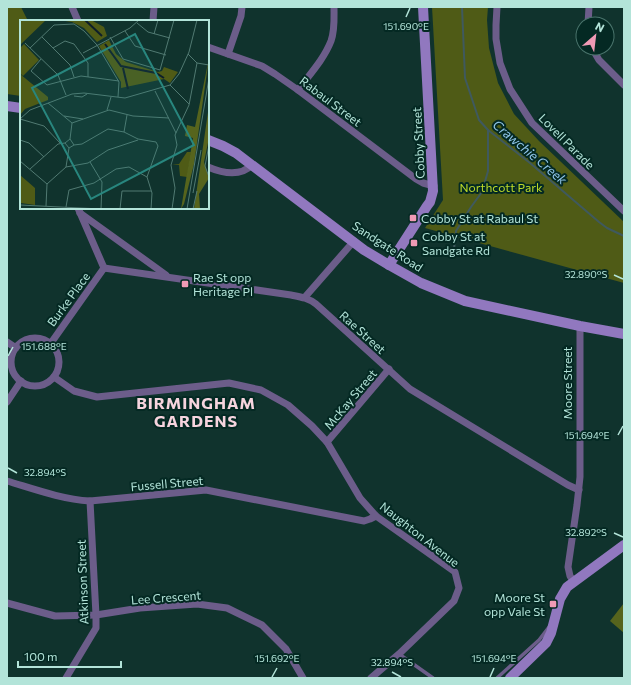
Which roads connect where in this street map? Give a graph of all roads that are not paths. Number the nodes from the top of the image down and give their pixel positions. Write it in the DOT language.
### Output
graph roads {
  1 [pos="72,7"];
  2 [pos="154,7"];
  3 [pos="242,7"];
  4 [pos="334,7"];
  5 [pos="423,7"];
  6 [pos="497,7"];
  7 [pos="78,20"];
  8 [pos="152,20"];
  9 [pos="209,47"];
  10 [pos="228,54"];
  11 [pos="596,56"];
  12 [pos="624,85"];
  13 [pos="298,90"];
  14 [pos="7,106"];
  15 [pos="20,108"];
  16 [pos="209,140"];
  17 [pos="252,165"];
  18 [pos="209,167"];
  19 [pos="434,186"];
  20 [pos="79,211"];
  21 [pos="624,211"];
  22 [pos="354,241"];
  23 [pos="389,265"];
  24 [pos="104,268"];
  25 [pos="166,276"];
  26 [pos="305,297"];
  27 [pos="580,326"];
  28 [pos="624,334"];
  29 [pos="7,342"];
  30 [pos="51,343"];
  31 [pos="16,348"];
  32 [pos="389,369"];
  33 [pos="54,377"];
  34 [pos="21,381"];
  35 [pos="7,402"];
  36 [pos="327,442"];
  37 [pos="7,481"];
  38 [pos="579,490"];
  39 [pos="90,501"];
  40 [pos="376,516"];
  41 [pos="624,545"];
  42 [pos="574,582"];
  43 [pos="7,603"];
  44 [pos="96,615"];
  45 [pos="554,621"];
  46 [pos="400,654"];
  47 [pos="66,678"];
  48 [pos="303,678"];
  49 [pos="371,678"];
  50 [pos="433,678"];
  51 [pos="497,678"];
  52 [pos="510,678"];
  1 -- 7 [label="street"];
  2 -- 8 [label="street"];
  3 -- 10 [label="street"];
  4 -- 13 [label="street"];
  5 -- 19 [label="main road, Cobby Street"];
  6 -- 21 [label="street, Lovell Parade"];
  9 -- 10 [label="street, Rabaul Street"];
  10 -- 13 [label="street, Rabaul Street"];
  11 -- 12 [label="street"];
  13 -- 19 [label="street, Rabaul Street"];
  14 -- 15 [label="main road"];
  16 -- 17 [label="main road, Sandgate Road"];
  17 -- 18 [label="street"];
  17 -- 22 [label="main road, Sandgate Road"];
  19 -- 23 [label="main road, Cobby Street"];
  20 -- 24 [label="street"];
  20 -- 25 [label="street"];
  22 -- 23 [label="main road, Sandgate Road"];
  22 -- 26 [label="street"];
  23 -- 27 [label="main road, Sandgate Road"];
  24 -- 25 [label="street, Rae Street"];
  24 -- 30 [label="street, Burke Place"];
  25 -- 26 [label="street, Rae Street"];
  26 -- 32 [label="street, Rae Street"];
  27 -- 28 [label="main road, Sandgate Road"];
  27 -- 38 [label="street, Moore Street"];
  29 -- 31 [label="street"];
  30 -- 31 [label="street"];
  30 -- 33 [label="street"];
  31 -- 34 [label="street"];
  32 -- 36 [label="street, McKay Street"];
  32 -- 38 [label="street, Rae Street"];
  33 -- 34 [label="street"];
  33 -- 36 [label="street, Naughton Avenue"];
  34 -- 35 [label="street"];
  36 -- 40 [label="street, Naughton Avenue"];
  37 -- 39 [label="street, Fussell Street"];
  38 -- 42 [label="street, Moore Street"];
  39 -- 40 [label="street, Fussell Street"];
  39 -- 44 [label="street, Atkinson Street"];
  40 -- 46 [label="street, Naughton Avenue"];
  41 -- 42 [label="main road"];
  42 -- 45 [label="main road"];
  43 -- 44 [label="street, Lee Crescent"];
  44 -- 47 [label="street, Atkinson Street"];
  44 -- 48 [label="street, Lee Crescent"];
  45 -- 51 [label="lane"];
  45 -- 52 [label="main road"];
  46 -- 49 [label="street, Naughton Avenue"];
  46 -- 50 [label="lane"];
}
